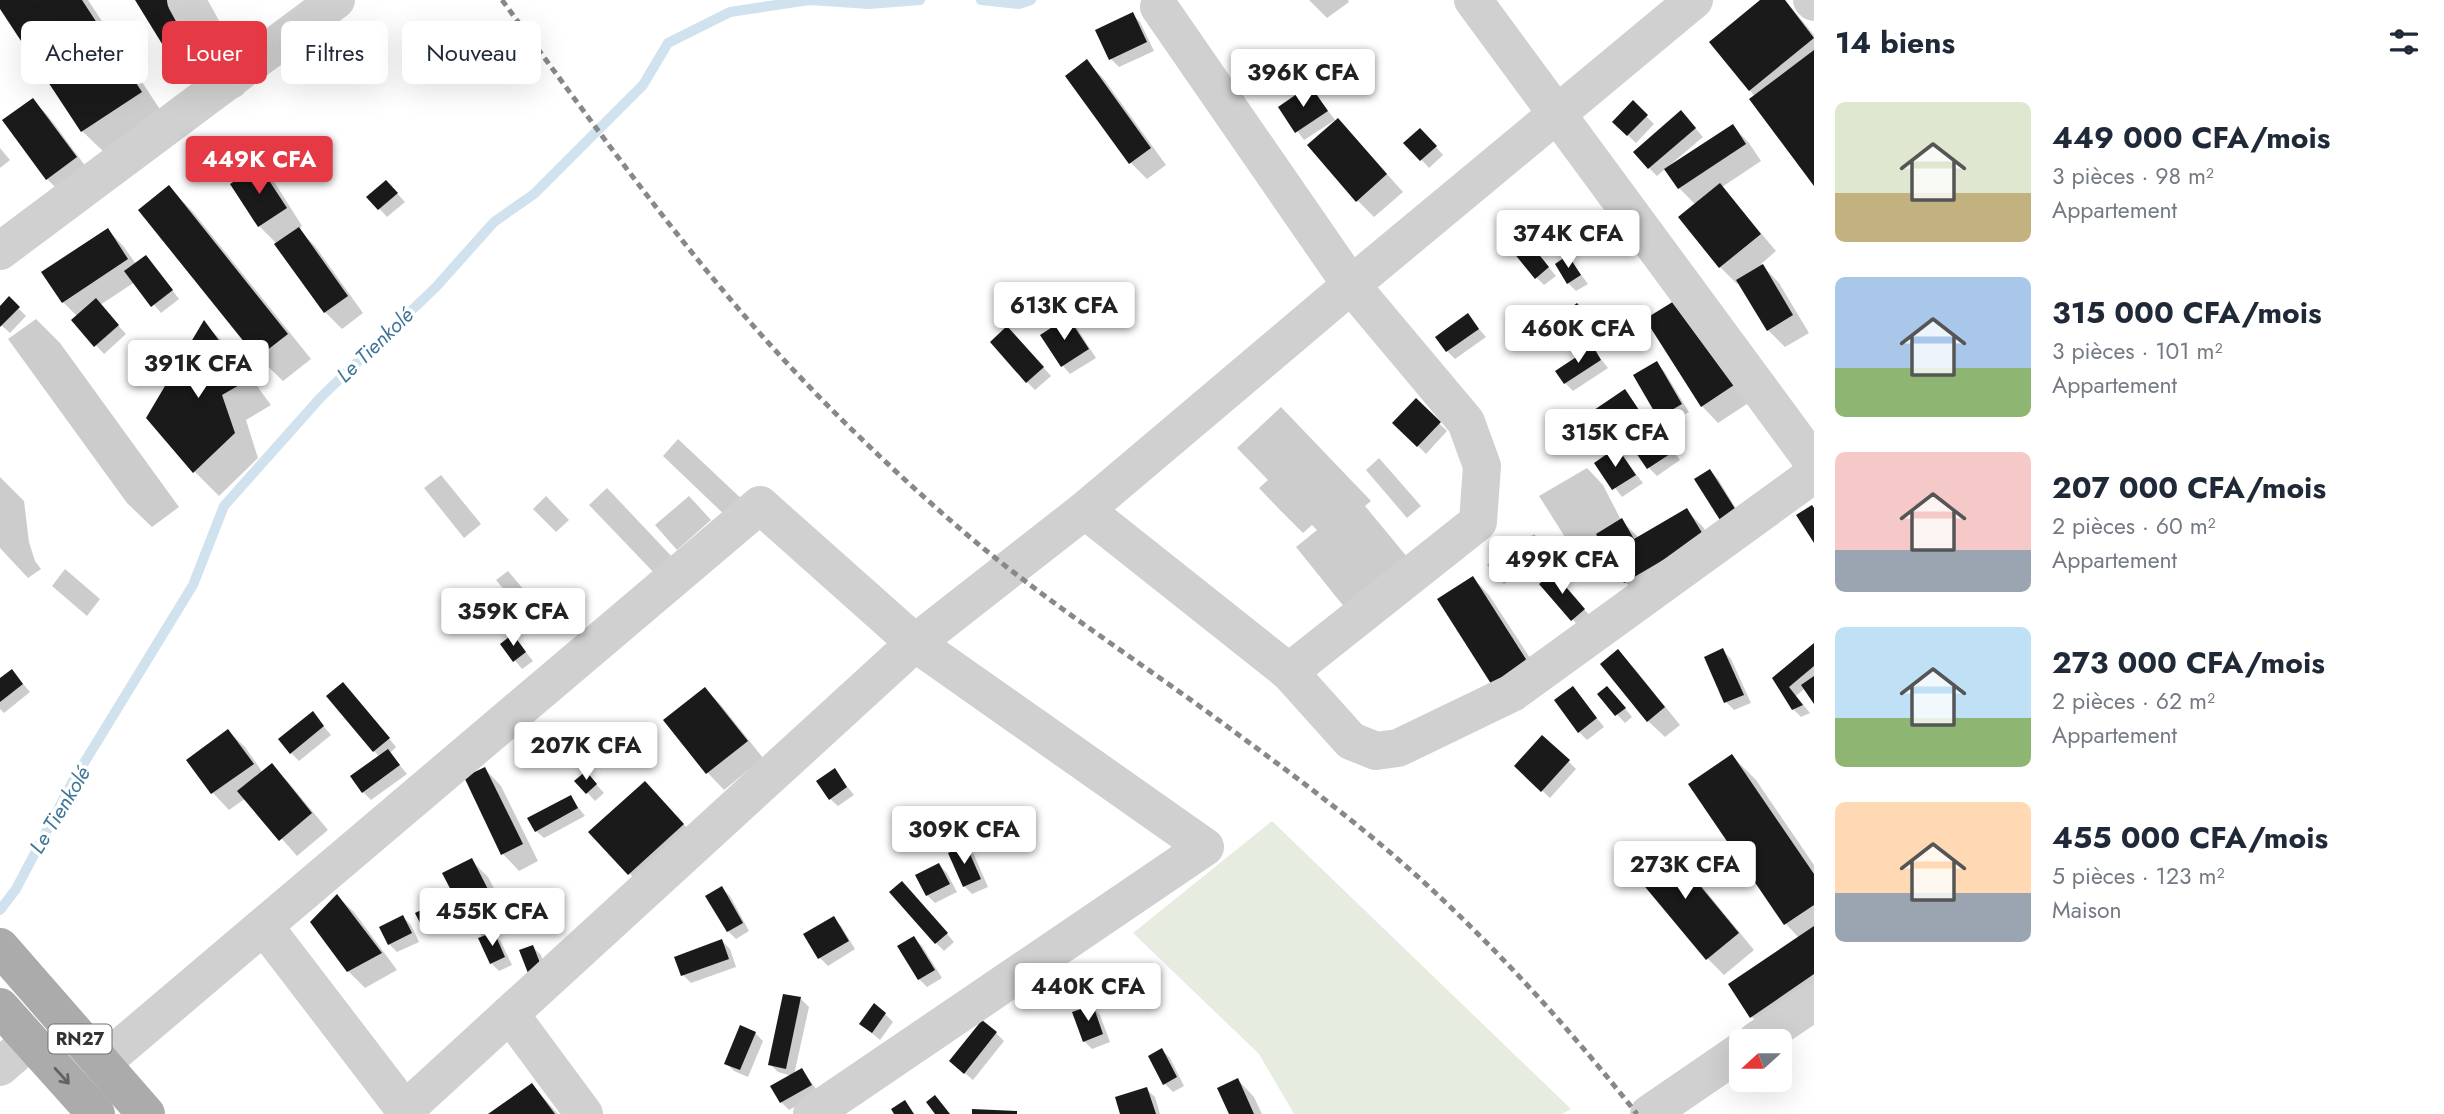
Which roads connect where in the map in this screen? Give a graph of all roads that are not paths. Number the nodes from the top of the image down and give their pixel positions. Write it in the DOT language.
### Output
graph roads {
  1 [pos="186,0"];
  2 [pos="336,0"];
  3 [pos="1473,0"];
  4 [pos="1693,0"];
  5 [pos="1159,7"];
  6 [pos="198,21"];
  7 [pos="267,52"];
  8 [pos="225,84"];
  9 [pos="1557,112"];
  10 [pos="0,251"];
  11 [pos="1350,285"];
  12 [pos="1814,463"];
  13 [pos="1814,474"];
  14 [pos="1085,510"];
  15 [pos="915,643"];
  16 [pos="1289,673"];
  17 [pos="264,926"];
  18 [pos="7,955"];
  19 [pos="1814,1002"];
  20 [pos="0,1007"];
  21 [pos="510,1014"];
  22 [pos="1774,1029"];
  23 [pos="30,1041"];
  24 [pos="1729,1059"];
  25 [pos="102,1063"];
  26 [pos="0,1067"];
  27 [pos="406,1112"];
  28 [pos="96,1114"];
  29 [pos="146,1114"];
  30 [pos="584,1114"];
  31 [pos="813,1114"];
  32 [pos="1649,1114"];
  1 -- 6 [label="street"];
  2 -- 7 [label="street"];
  3 -- 9 [label="street"];
  4 -- 9 [label="street"];
  5 -- 11 [label="street"];
  8 -- 10 [label="street"];
  9 -- 11 [label="street"];
  9 -- 12 [label="street"];
  11 -- 14 [label="street"];
  11 -- 16 [label="street"];
  13 -- 16 [label="street"];
  14 -- 15 [label="street"];
  14 -- 16 [label="street"];
  15 -- 17 [label="street"];
  15 -- 21 [label="street"];
  15 -- 31 [label="street"];
  17 -- 25 [label="street"];
  17 -- 27 [label="street"];
  18 -- 25 [label="main road, RN27"];
  19 -- 22 [label="street"];
  20 -- 23 [label="main road, RN27"];
  21 -- 27 [label="street"];
  21 -- 30 [label="street"];
  23 -- 26 [label="street"];
  23 -- 28 [label="main road, RN27, one-way"];
  24 -- 32 [label="street"];
  25 -- 29 [label="main road, RN27"];
}
